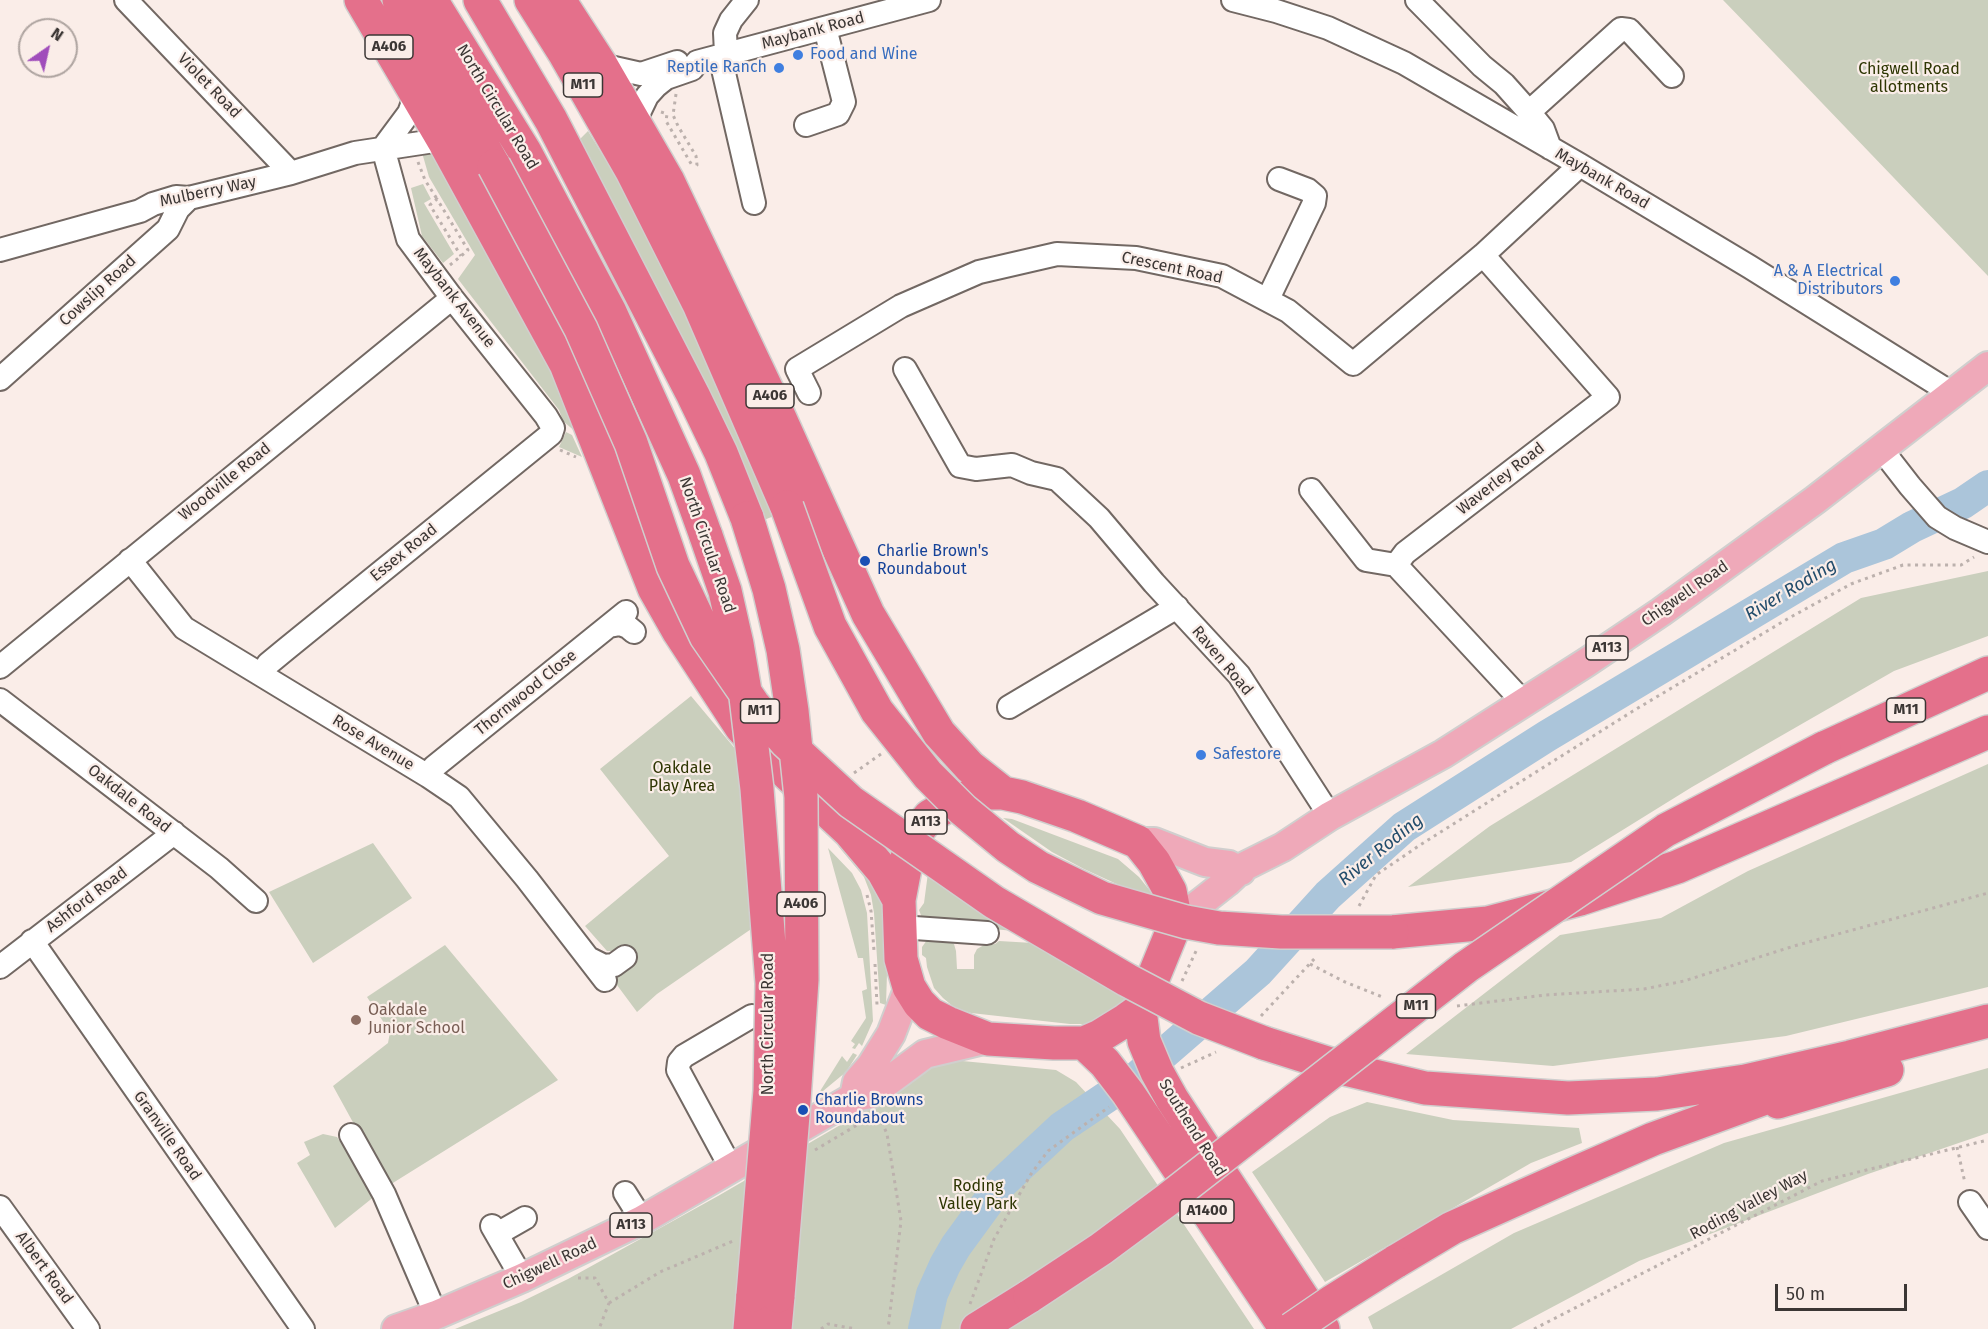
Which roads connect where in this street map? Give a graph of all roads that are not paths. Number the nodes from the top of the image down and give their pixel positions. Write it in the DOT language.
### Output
graph roads {
  1 [pos="126,0"];
  2 [pos="361,0"];
  3 [pos="399,0"];
  4 [pos="431,0"];
  5 [pos="480,0"];
  6 [pos="506,0"];
  7 [pos="531,0"];
  8 [pos="559,0"];
  9 [pos="747,0"];
  10 [pos="929,0"];
  11 [pos="1233,0"];
  12 [pos="1417,0"];
  13 [pos="825,27"];
  14 [pos="723,55"];
  15 [pos="697,62"];
  16 [pos="601,65"];
  17 [pos="1482,66"];
  18 [pos="1672,76"];
  19 [pos="416,94"];
  20 [pos="1482,108"];
  21 [pos="1529,112"];
  22 [pos="634,123"];
  23 [pos="806,125"];
  24 [pos="445,142"];
  25 [pos="384,148"];
  26 [pos="1550,148"];
  27 [pos="1580,165"];
  28 [pos="632,171"];
  29 [pos="291,173"];
  30 [pos="1279,179"];
  31 [pos="189,198"];
  32 [pos="754,203"];
  33 [pos="140,211"];
  34 [pos="155,240"];
  35 [pos="0,250"];
  36 [pos="1483,255"];
  37 [pos="452,298"];
  38 [pos="1268,299"];
  39 [pos="1988,366"];
  40 [pos="905,369"];
  41 [pos="0,379"];
  42 [pos="809,393"];
  43 [pos="1953,394"];
  44 [pos="553,441"];
  45 [pos="1882,450"];
  46 [pos="1311,490"];
  47 [pos="1983,548"];
  48 [pos="130,560"];
  49 [pos="1396,566"];
  50 [pos="1177,607"];
  51 [pos="623,624"];
  52 [pos="0,667"];
  53 [pos="1988,673"];
  54 [pos="262,675"];
  55 [pos="0,700"];
  56 [pos="1524,704"];
  57 [pos="1009,706"];
  58 [pos="1988,732"];
  59 [pos="428,776"];
  60 [pos="1003,793"];
  61 [pos="1330,816"];
  62 [pos="174,833"];
  63 [pos="1138,842"];
  64 [pos="1241,871"];
  65 [pos="256,900"];
  66 [pos="900,914"];
  67 [pos="1176,922"];
  68 [pos="987,933"];
  69 [pos="32,941"];
  70 [pos="625,957"];
  71 [pos="588,958"];
  72 [pos="0,967"];
  73 [pos="604,980"];
  74 [pos="909,987"];
  75 [pos="1140,1010"];
  76 [pos="752,1016"];
  77 [pos="1988,1021"];
  78 [pos="1988,1026"];
  79 [pos="988,1039"];
  80 [pos="1988,1042"];
  81 [pos="1095,1053"];
  82 [pos="854,1096"];
  83 [pos="351,1135"];
  84 [pos="1653,1139"];
  85 [pos="731,1168"];
  86 [pos="625,1193"];
  87 [pos="1970,1202"];
  88 [pos="0,1207"];
  89 [pos="525,1218"];
  90 [pos="642,1220"];
  91 [pos="1988,1228"];
  92 [pos="522,1278"];
  93 [pos="436,1316"];
  94 [pos="973,1320"];
  95 [pos="88,1329"];
  96 [pos="303,1329"];
  97 [pos="396,1329"];
  98 [pos="750,1329"];
  99 [pos="776,1329"];
  100 [pos="1286,1329"];
  101 [pos="1292,1329"];
  102 [pos="1323,1329"];
  1 -- 29 [label="street, Violet Road"];
  2 -- 19 [label="highway, A406"];
  3 -- 77 [label="highway, M11, bridge"];
  4 -- 98 [label="highway, North Circular Road / A406, bridge"];
  5 -- 99 [label="highway, North Circular Road / A406, bridge"];
  6 -- 28 [label="highway"];
  7 -- 28 [label="highway, M11"];
  8 -- 16 [label="highway, A406"];
  9 -- 14 [label="street"];
  10 -- 13 [label="street, Maybank Road"];
  11 -- 20 [label="street, Maybank Road"];
  12 -- 17 [label="street"];
  13 -- 14 [label="street, Maybank Road"];
  13 -- 23 [label="street"];
  14 -- 15 [label="street, Maybank Road"];
  14 -- 32 [label="street"];
  15 -- 16 [label="street, Maybank Road"];
  15 -- 22 [label="street, Maybank Road"];
  16 -- 22 [label="highway, A406"];
  17 -- 20 [label="street"];
  17 -- 21 [label="street"];
  18 -- 21 [label="street"];
  19 -- 24 [label="highway, A406"];
  19 -- 25 [label="street"];
  20 -- 26 [label="street, Maybank Road"];
  21 -- 26 [label="street"];
  22 -- 60 [label="highway, A406"];
  24 -- 25 [label="street, Mulberry Way"];
  24 -- 66 [label="highway, A406"];
  25 -- 29 [label="street, Mulberry Way"];
  25 -- 37 [label="street, Maybank Avenue"];
  26 -- 27 [label="street, Maybank Road"];
  27 -- 36 [label="street, Crescent Road"];
  27 -- 43 [label="street, Maybank Road"];
  28 -- 58 [label="highway, M11, bridge"];
  29 -- 31 [label="street, Mulberry Way"];
  30 -- 38 [label="street"];
  31 -- 33 [label="street, Mulberry Way"];
  31 -- 34 [label="street, Cowslip Road"];
  33 -- 34 [label="street"];
  33 -- 35 [label="street, Mulberry Way"];
  34 -- 41 [label="street, Cowslip Road"];
  36 -- 38 [label="street, Crescent Road"];
  36 -- 49 [label="street, Waverley Road"];
  37 -- 44 [label="street, Maybank Avenue"];
  37 -- 48 [label="street, Woodville Road"];
  38 -- 42 [label="street, Crescent Road"];
  39 -- 43 [label="main road, Chigwell Road / A113"];
  40 -- 50 [label="street, Raven Road"];
  43 -- 45 [label="main road, Chigwell Road / A113"];
  44 -- 54 [label="street, Essex Road"];
  45 -- 47 [label="street"];
  45 -- 56 [label="main road, Chigwell Road / A113"];
  46 -- 49 [label="street"];
  48 -- 52 [label="street, Woodville Road"];
  48 -- 54 [label="street, Rose Avenue"];
  49 -- 56 [label="street"];
  50 -- 57 [label="street"];
  50 -- 61 [label="street, Raven Road"];
  51 -- 59 [label="street, Thornwood Close"];
  53 -- 94 [label="highway, M11, bridge"];
  54 -- 59 [label="street, Rose Avenue"];
  55 -- 62 [label="street, Oakdale Road"];
  56 -- 61 [label="main road, Chigwell Road / A113"];
  59 -- 71 [label="street, Rose Avenue"];
  60 -- 63 [label="highway, A113"];
  60 -- 66 [label="highway, A113"];
  61 -- 64 [label="main road, Chigwell Road / A113"];
  62 -- 65 [label="street, Oakdale Road"];
  62 -- 69 [label="street, Ashford Road"];
  63 -- 64 [label="main road, A113"];
  63 -- 67 [label="highway, A113"];
  64 -- 67 [label="main road, Chigwell Road / A113"];
  66 -- 68 [label="street"];
  66 -- 74 [label="highway, A113"];
  67 -- 75 [label="highway, A113"];
  69 -- 72 [label="street, Ashford Road"];
  69 -- 96 [label="street, Granville Road"];
  70 -- 71 [label="street"];
  71 -- 73 [label="street, Rose Avenue"];
  74 -- 79 [label="highway, A113"];
  74 -- 82 [label="main road"];
  75 -- 81 [label="highway, A113"];
  75 -- 102 [label="highway, Southend Road / A1400"];
  76 -- 85 [label="street"];
  78 -- 84 [label="highway"];
  79 -- 81 [label="highway, A113"];
  79 -- 82 [label="main road, Chigwell Road / A113"];
  80 -- 84 [label="highway"];
  81 -- 100 [label="highway, Southend Road / A1400"];
  82 -- 85 [label="main road, Chigwell Road / A113"];
  83 -- 93 [label="street"];
  84 -- 101 [label="highway, bridge"];
  85 -- 90 [label="main road, Chigwell Road / A113"];
  86 -- 90 [label="street"];
  87 -- 91 [label="street"];
  88 -- 95 [label="street, Albert Road"];
  89 -- 92 [label="street"];
  90 -- 92 [label="main road, Chigwell Road / A113"];
  92 -- 93 [label="main road, Chigwell Road / A113"];
  93 -- 97 [label="main road, Chigwell Road / A113"];
}
